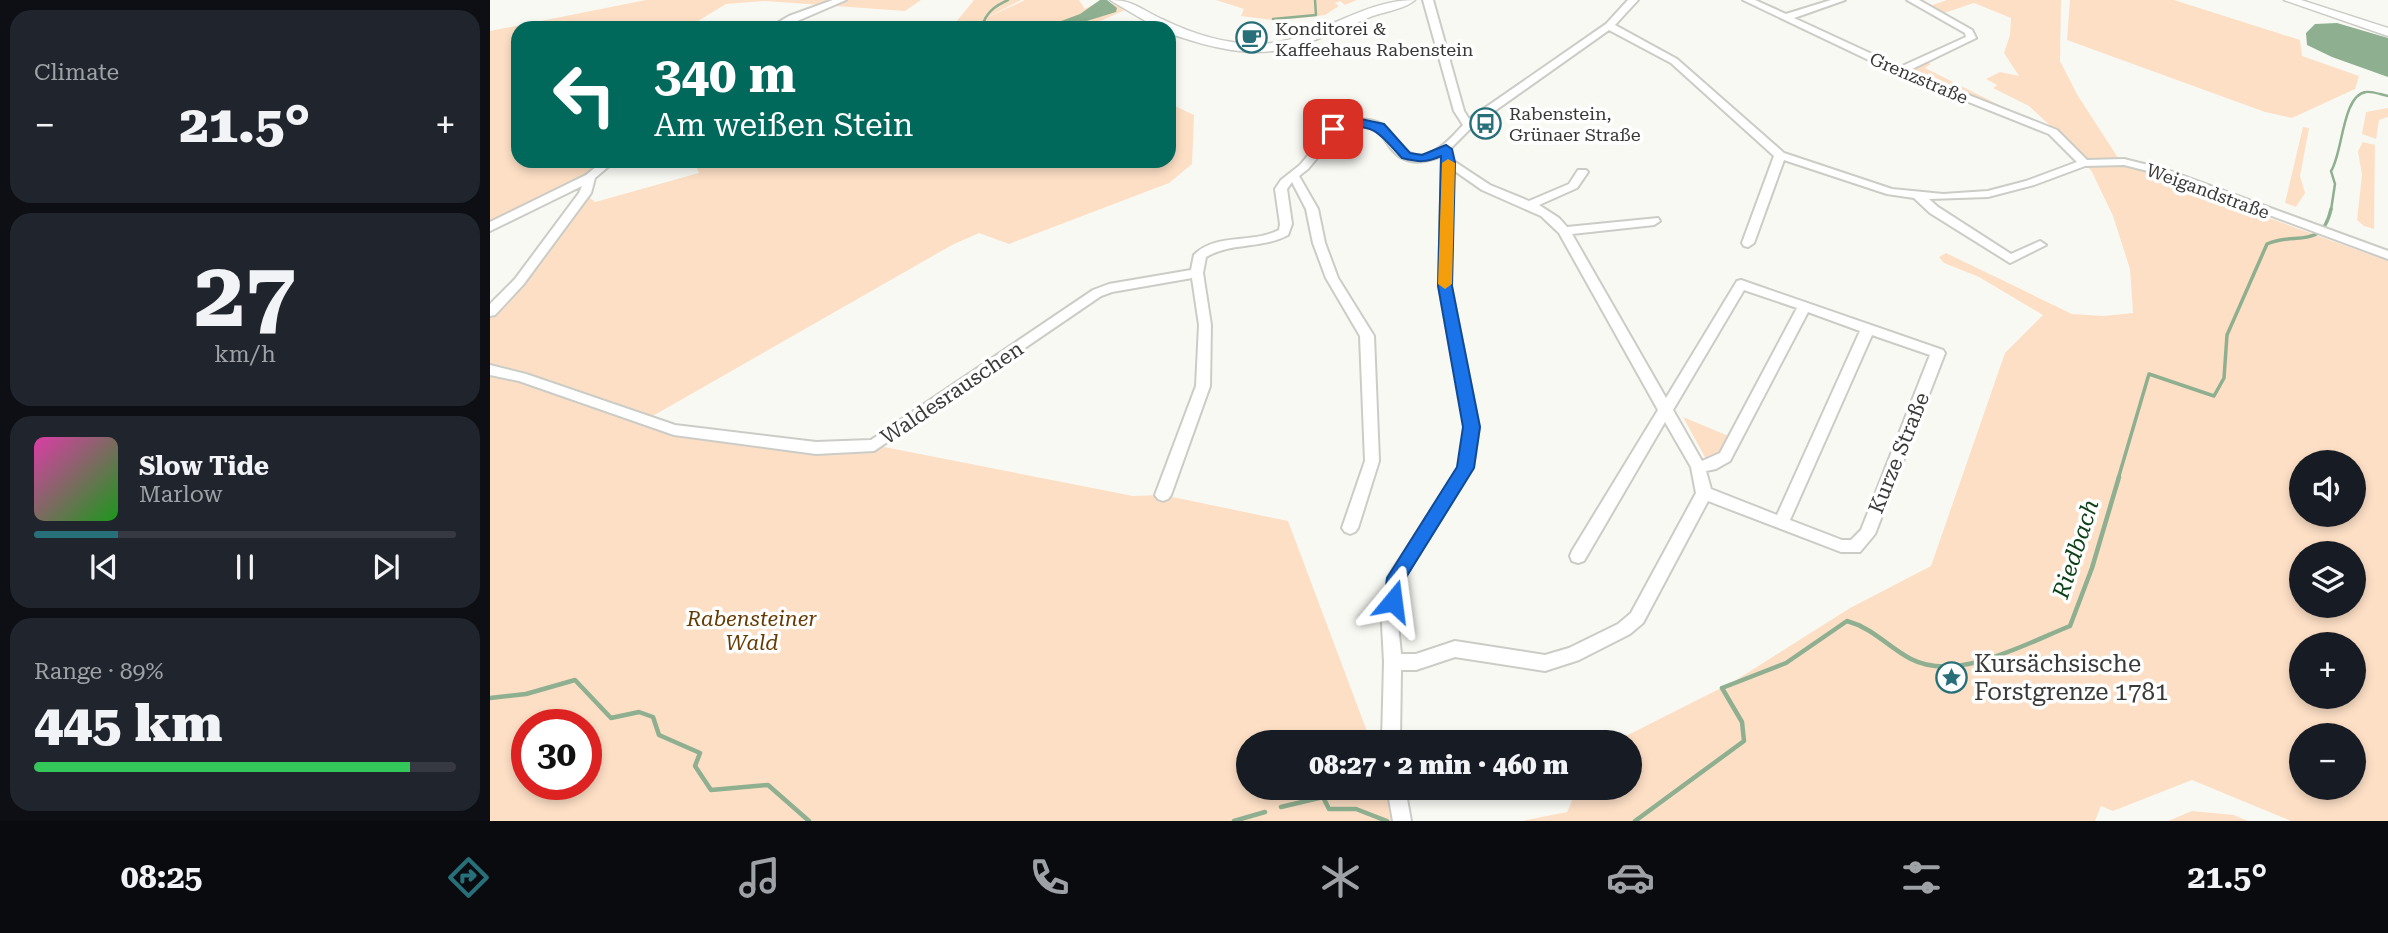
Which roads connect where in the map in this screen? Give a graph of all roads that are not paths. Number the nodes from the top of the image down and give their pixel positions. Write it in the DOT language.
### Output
graph roads {
  1 [pos="841,0"];
  2 [pos="1117,0"];
  3 [pos="1408,0"];
  4 [pos="1428,0"];
  5 [pos="1633,0"];
  6 [pos="1748,0"];
  7 [pos="1840,0"];
  8 [pos="1912,0"];
  9 [pos="2290,0"];
  10 [pos="1785,18"];
  11 [pos="787,21"];
  12 [pos="1156,21"];
  13 [pos="1609,26"];
  14 [pos="1176,30"];
  15 [pos="2386,30"];
  16 [pos="1900,71"];
  17 [pos="1468,125"];
  18 [pos="1447,155"];
  19 [pos="1780,155"];
  20 [pos="2084,163"];
  21 [pos="601,168"];
  22 [pos="1582,172"];
  23 [pos="1293,176"];
  24 [pos="590,177"];
  25 [pos="1918,195"];
  26 [pos="1532,204"];
  27 [pos="1654,221"];
  28 [pos="490,227"];
  29 [pos="1564,231"];
  30 [pos="1748,243"];
  31 [pos="2040,245"];
  32 [pos="2388,255"];
  33 [pos="1197,273"];
  34 [pos="1805,305"];
  35 [pos="490,312"];
  36 [pos="1868,328"];
  37 [pos="490,370"];
  38 [pos="1665,410"];
  39 [pos="1699,467"];
  40 [pos="1704,493"];
  41 [pos="1163,495"];
  42 [pos="1781,522"];
  43 [pos="1350,528"];
  44 [pos="1578,556"];
  45 [pos="1393,662"];
  46 [pos="1391,730"];
  47 [pos="1398,800"];
  48 [pos="1402,821"];
  1 -- 11 [label="street"];
  2 -- 12 [label="main road"];
  3 -- 14 [label="main road"];
  4 -- 17 [label="street"];
  5 -- 13 [label="street"];
  6 -- 10 [label="street, Grenzstraße"];
  7 -- 10 [label="street"];
  8 -- 16 [label="street"];
  9 -- 15 [label="street"];
  10 -- 16 [label="street, Grenzstraße"];
  13 -- 17 [label="street"];
  13 -- 19 [label="street, Weigandstraße"];
  16 -- 20 [label="street, Grenzstraße"];
  17 -- 18 [label="street"];
  18 -- 23 [label="street"];
  18 -- 26 [label="street"];
  18 -- 45 [label="street"];
  19 -- 25 [label="street, Weigandstraße"];
  19 -- 30 [label="street"];
  20 -- 25 [label="street, Weigandstraße"];
  20 -- 32 [label="street, Weigandstraße"];
  21 -- 24 [label="street"];
  22 -- 26 [label="street"];
  23 -- 33 [label="street"];
  23 -- 43 [label="street"];
  24 -- 28 [label="street"];
  24 -- 35 [label="street"];
  25 -- 31 [label="street"];
  26 -- 29 [label="street"];
  27 -- 29 [label="street"];
  29 -- 38 [label="street"];
  33 -- 37 [label="street, Waldesrauschen"];
  33 -- 41 [label="street"];
  34 -- 36 [label="street, Kurze Straße"];
  34 -- 38 [label="street, Kurze Straße"];
  34 -- 39 [label="street"];
  36 -- 42 [label="street"];
  36 -- 42 [label="street, Kurze Straße"];
  38 -- 39 [label="street"];
  38 -- 44 [label="street"];
  39 -- 40 [label="street"];
  40 -- 42 [label="street, Kurze Straße"];
  40 -- 45 [label="street"];
  45 -- 46 [label="street"];
  47 -- 48 [label="street"];
}
